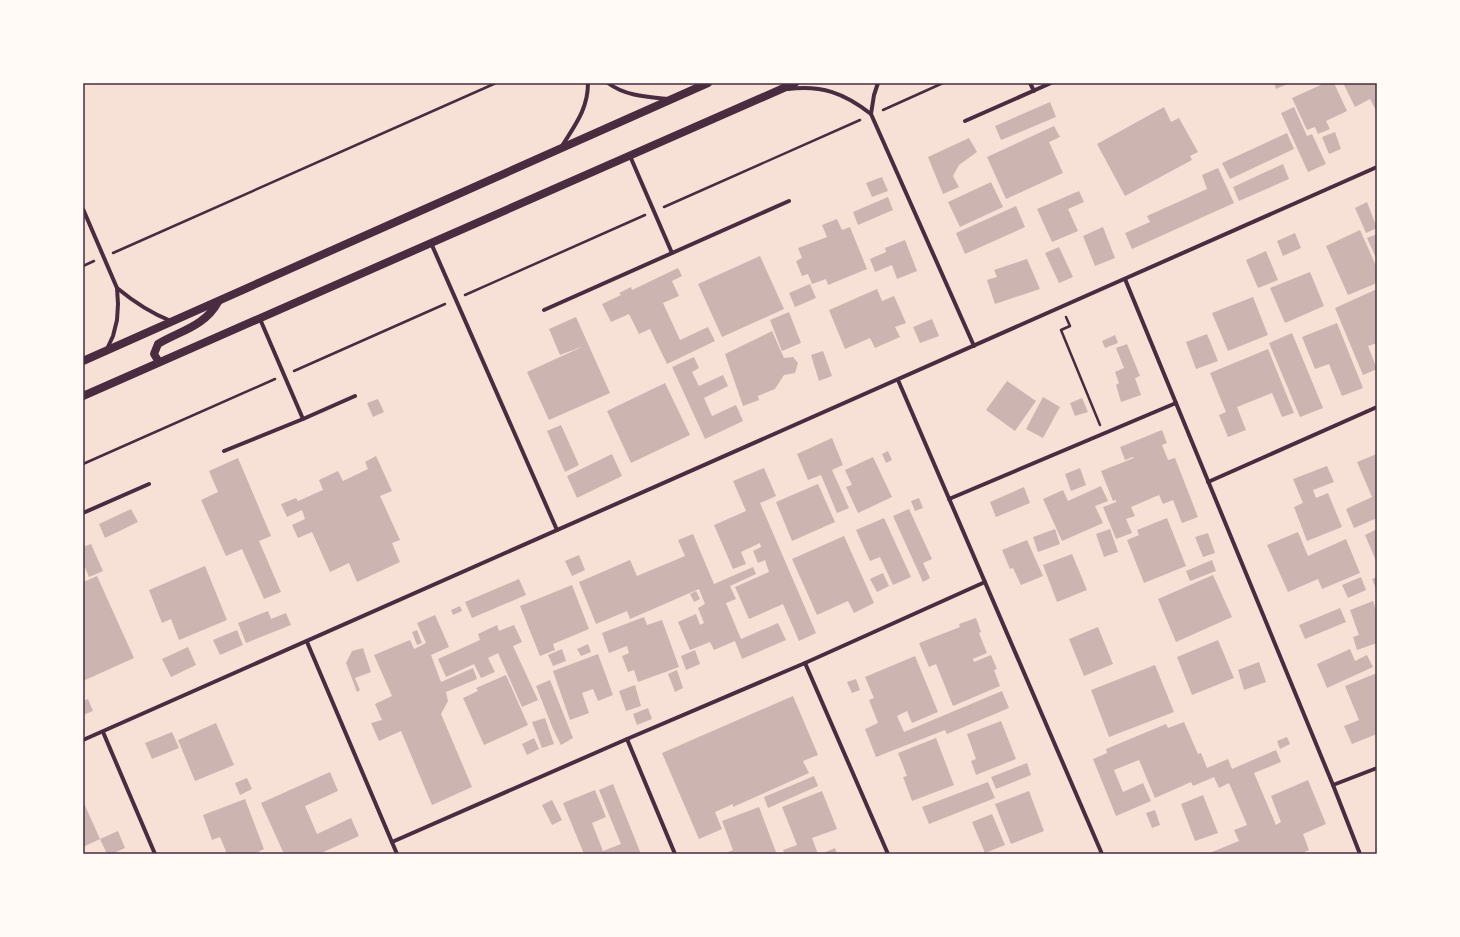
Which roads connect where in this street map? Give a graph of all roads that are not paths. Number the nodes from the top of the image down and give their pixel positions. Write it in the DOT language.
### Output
graph roads {
  1 [pos="588,83"];
  2 [pos="608,83"];
  3 [pos="708,83"];
  4 [pos="795,83"];
  5 [pos="878,83"];
  6 [pos="1030,83"];
  7 [pos="1051,83"];
  8 [pos="779,90"];
  9 [pos="1034,90"];
  10 [pos="671,100"];
  11 [pos="871,114"];
  12 [pos="964,121"];
  13 [pos="561,148"];
  14 [pos="630,156"];
  15 [pos="1377,167"];
  16 [pos="789,201"];
  17 [pos="83,208"];
  18 [pos="431,243"];
  19 [pos="672,253"];
  20 [pos="1125,279"];
  21 [pos="117,288"];
  22 [pos="218,302"];
  23 [pos="544,310"];
  24 [pos="260,319"];
  25 [pos="173,322"];
  26 [pos="974,346"];
  27 [pos="106,351"];
  28 [pos="83,361"];
  29 [pos="159,362"];
  30 [pos="898,380"];
  31 [pos="83,396"];
  32 [pos="355,396"];
  33 [pos="1176,403"];
  34 [pos="1377,407"];
  35 [pos="303,419"];
  36 [pos="224,451"];
  37 [pos="1208,482"];
  38 [pos="149,484"];
  39 [pos="949,499"];
  40 [pos="83,513"];
  41 [pos="557,530"];
  42 [pos="985,582"];
  43 [pos="306,642"];
  44 [pos="805,663"];
  45 [pos="103,732"];
  46 [pos="626,739"];
  47 [pos="83,740"];
  48 [pos="1377,768"];
  49 [pos="1333,785"];
  50 [pos="392,842"];
  51 [pos="155,854"];
  52 [pos="397,854"];
  53 [pos="675,854"];
  54 [pos="888,854"];
  55 [pos="1102,854"];
  56 [pos="1360,854"];
  1 -- 13 [label="street"];
  2 -- 10 [label="street"];
  3 -- 10 [label="main road"];
  4 -- 8 [label="main road"];
  5 -- 11 [label="street"];
  6 -- 9 [label="street"];
  7 -- 9 [label="street"];
  8 -- 11 [label="street"];
  8 -- 14 [label="main road"];
  9 -- 12 [label="street"];
  10 -- 13 [label="main road"];
  11 -- 26 [label="street"];
  13 -- 22 [label="main road"];
  14 -- 18 [label="main road"];
  14 -- 19 [label="street"];
  15 -- 20 [label="street"];
  16 -- 19 [label="street"];
  17 -- 21 [label="street"];
  18 -- 24 [label="main road"];
  18 -- 41 [label="street"];
  19 -- 23 [label="street"];
  20 -- 26 [label="street"];
  20 -- 33 [label="street"];
  21 -- 25 [label="street"];
  21 -- 27 [label="street"];
  22 -- 25 [label="main road"];
  22 -- 29 [label="main road"];
  24 -- 29 [label="main road"];
  24 -- 35 [label="street"];
  25 -- 27 [label="main road"];
  26 -- 30 [label="street"];
  27 -- 28 [label="main road"];
  29 -- 31 [label="main road"];
  30 -- 39 [label="street"];
  30 -- 41 [label="street"];
  32 -- 35 [label="street"];
  33 -- 37 [label="street"];
  33 -- 39 [label="street"];
  34 -- 37 [label="street"];
  35 -- 36 [label="street"];
  37 -- 49 [label="street"];
  38 -- 40 [label="street"];
  39 -- 42 [label="street"];
  41 -- 43 [label="street"];
  42 -- 44 [label="street"];
  42 -- 55 [label="street"];
  43 -- 45 [label="street"];
  43 -- 50 [label="street"];
  44 -- 46 [label="street"];
  44 -- 54 [label="street"];
  45 -- 47 [label="street"];
  45 -- 51 [label="street"];
  46 -- 50 [label="street"];
  46 -- 53 [label="street"];
  48 -- 49 [label="street"];
  49 -- 56 [label="street"];
  50 -- 52 [label="street"];
}
